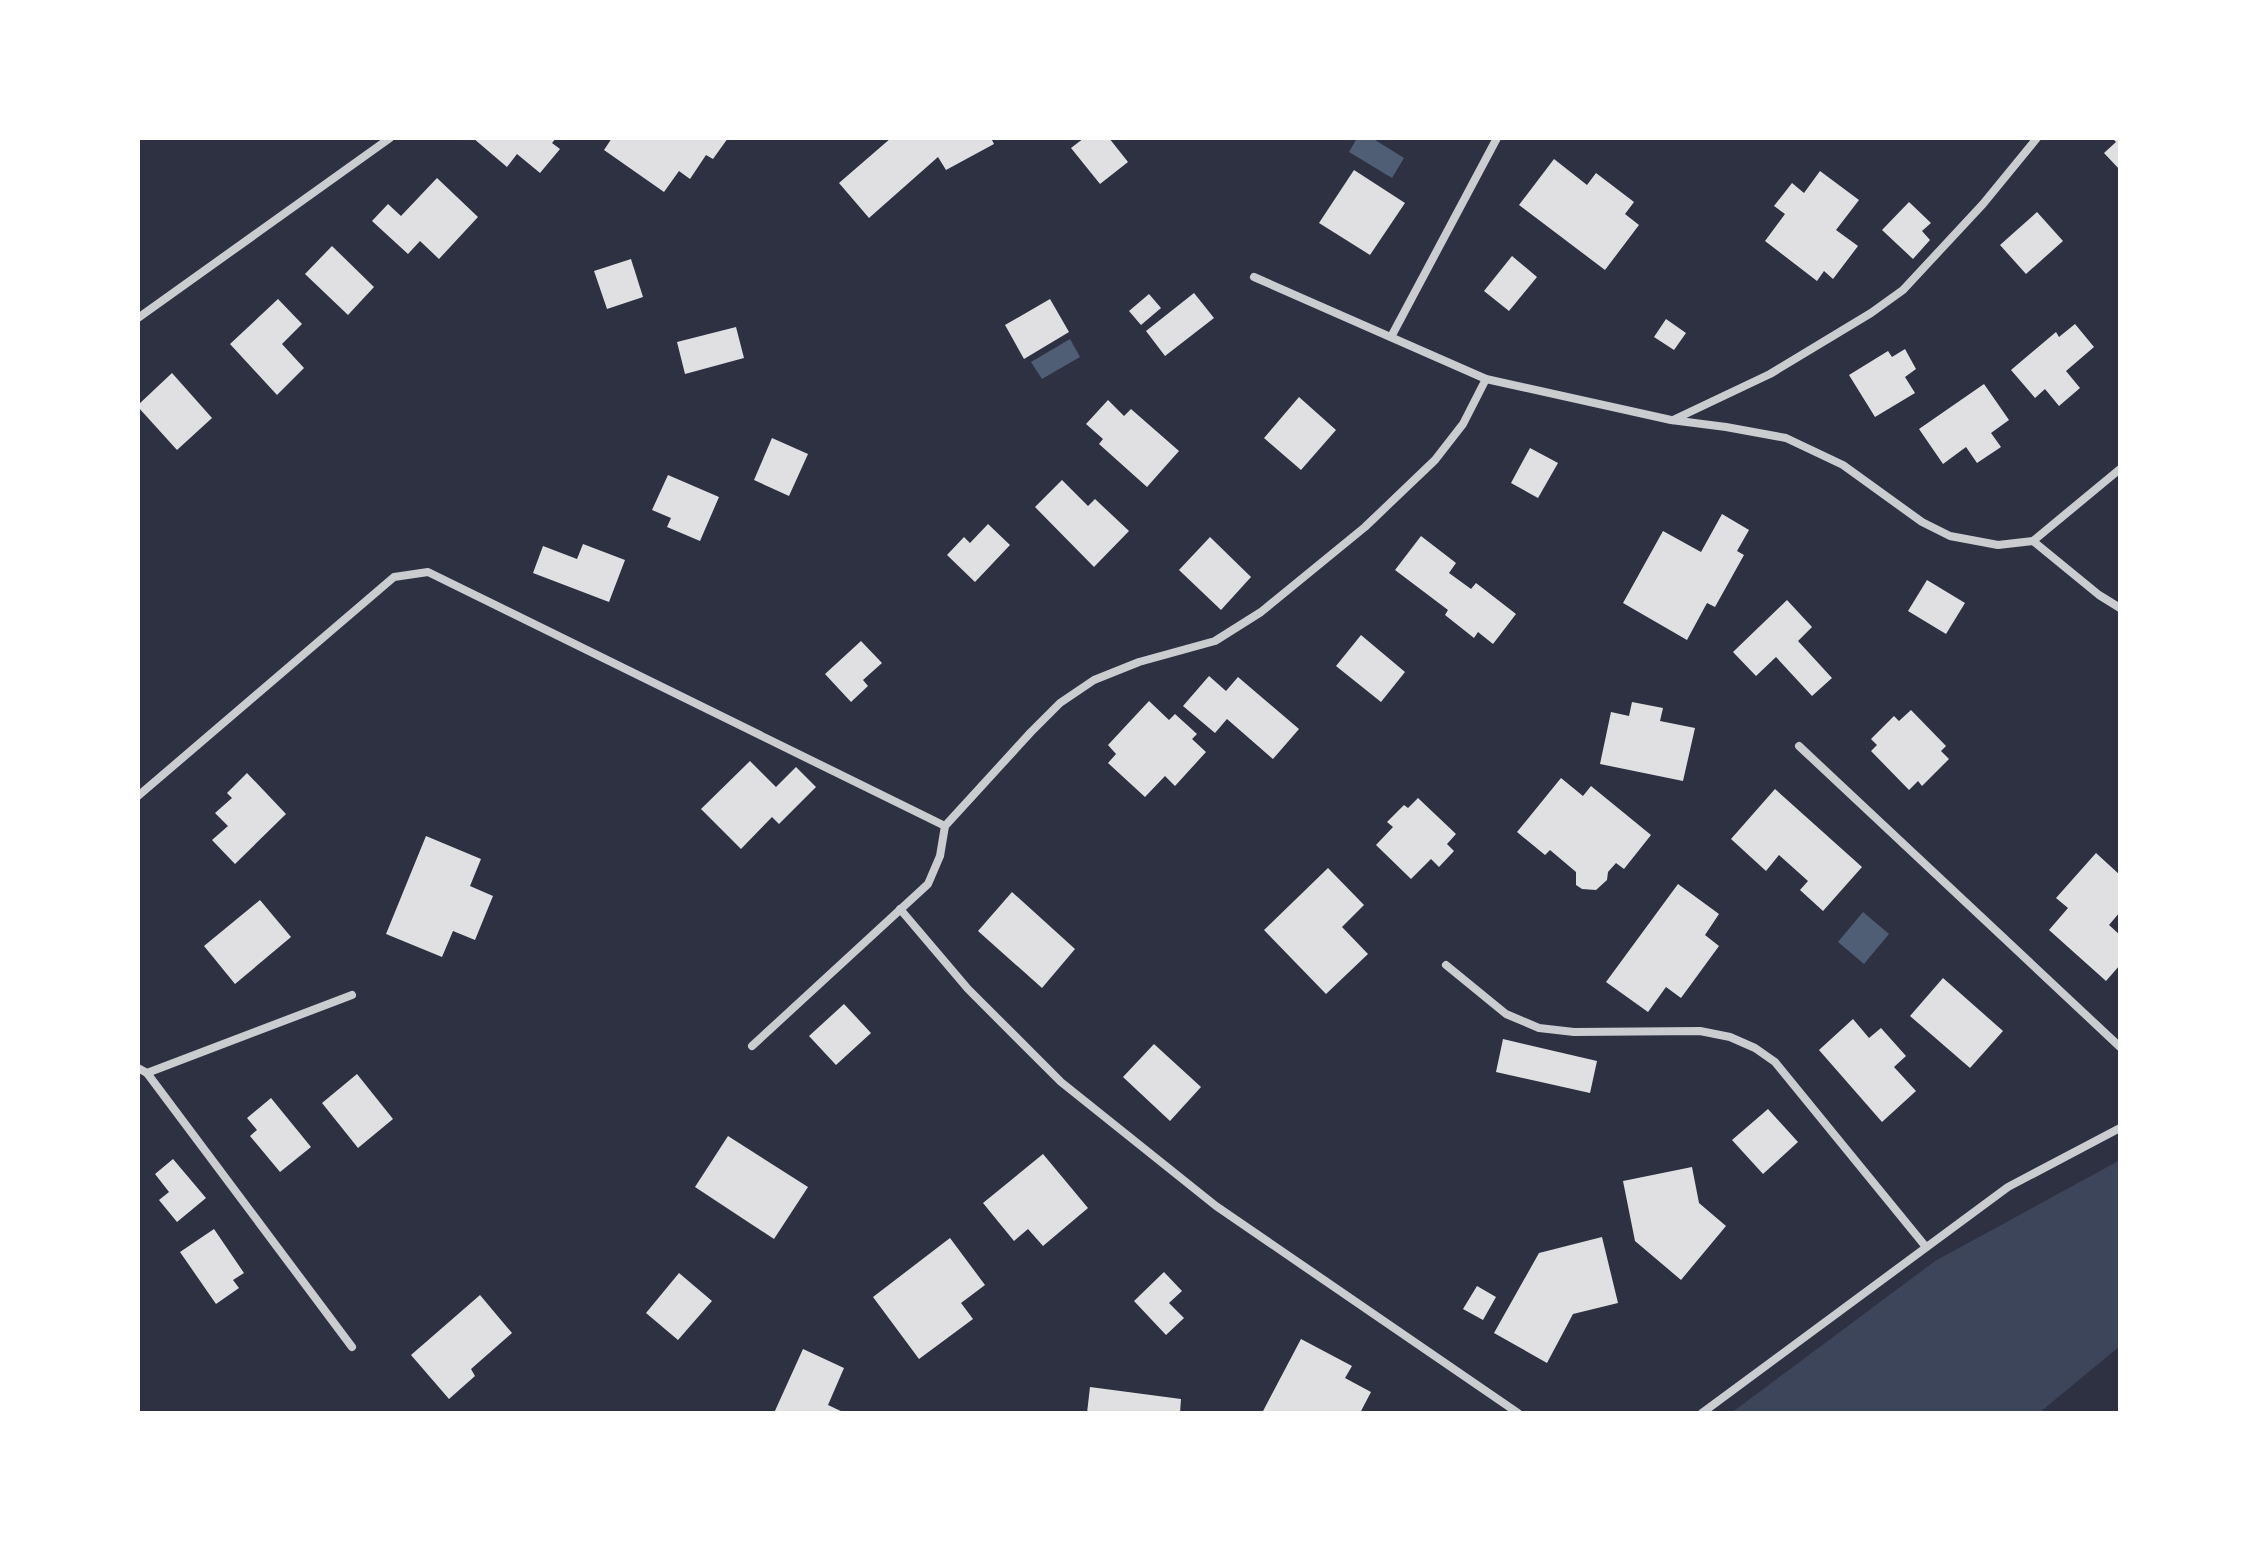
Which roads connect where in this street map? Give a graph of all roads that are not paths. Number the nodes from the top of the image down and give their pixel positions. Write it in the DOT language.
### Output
graph roads {
  1 [pos="390,138"];
  2 [pos="1497,138"];
  3 [pos="2037,138"];
  4 [pos="1254,277"];
  5 [pos="138,318"];
  6 [pos="1391,337"];
  7 [pos="1486,379"];
  8 [pos="1671,420"];
  9 [pos="2120,469"];
  10 [pos="2033,541"];
  11 [pos="2120,608"];
  12 [pos="1799,746"];
  13 [pos="138,796"];
  14 [pos="945,826"];
  15 [pos="900,909"];
  16 [pos="1446,965"];
  17 [pos="352,995"];
  18 [pos="752,1046"];
  19 [pos="2120,1047"];
  20 [pos="138,1068"];
  21 [pos="147,1073"];
  22 [pos="2120,1128"];
  23 [pos="1926,1247"];
  24 [pos="352,1347"];
  25 [pos="1518,1413"];
  26 [pos="1702,1413"];
  1 -- 5 [label="street"];
  2 -- 6 [label="street"];
  3 -- 8 [label="street"];
  4 -- 6 [label="street"];
  6 -- 7 [label="street"];
  7 -- 8 [label="street"];
  7 -- 14 [label="street"];
  8 -- 10 [label="street"];
  9 -- 10 [label="street"];
  10 -- 11 [label="street"];
  12 -- 19 [label="street"];
  13 -- 14 [label="street"];
  14 -- 15 [label="street"];
  15 -- 18 [label="street"];
  15 -- 25 [label="street"];
  16 -- 23 [label="street"];
  17 -- 21 [label="street"];
  20 -- 21 [label="street"];
  21 -- 24 [label="street"];
  22 -- 23 [label="street"];
  23 -- 26 [label="street"];
}
